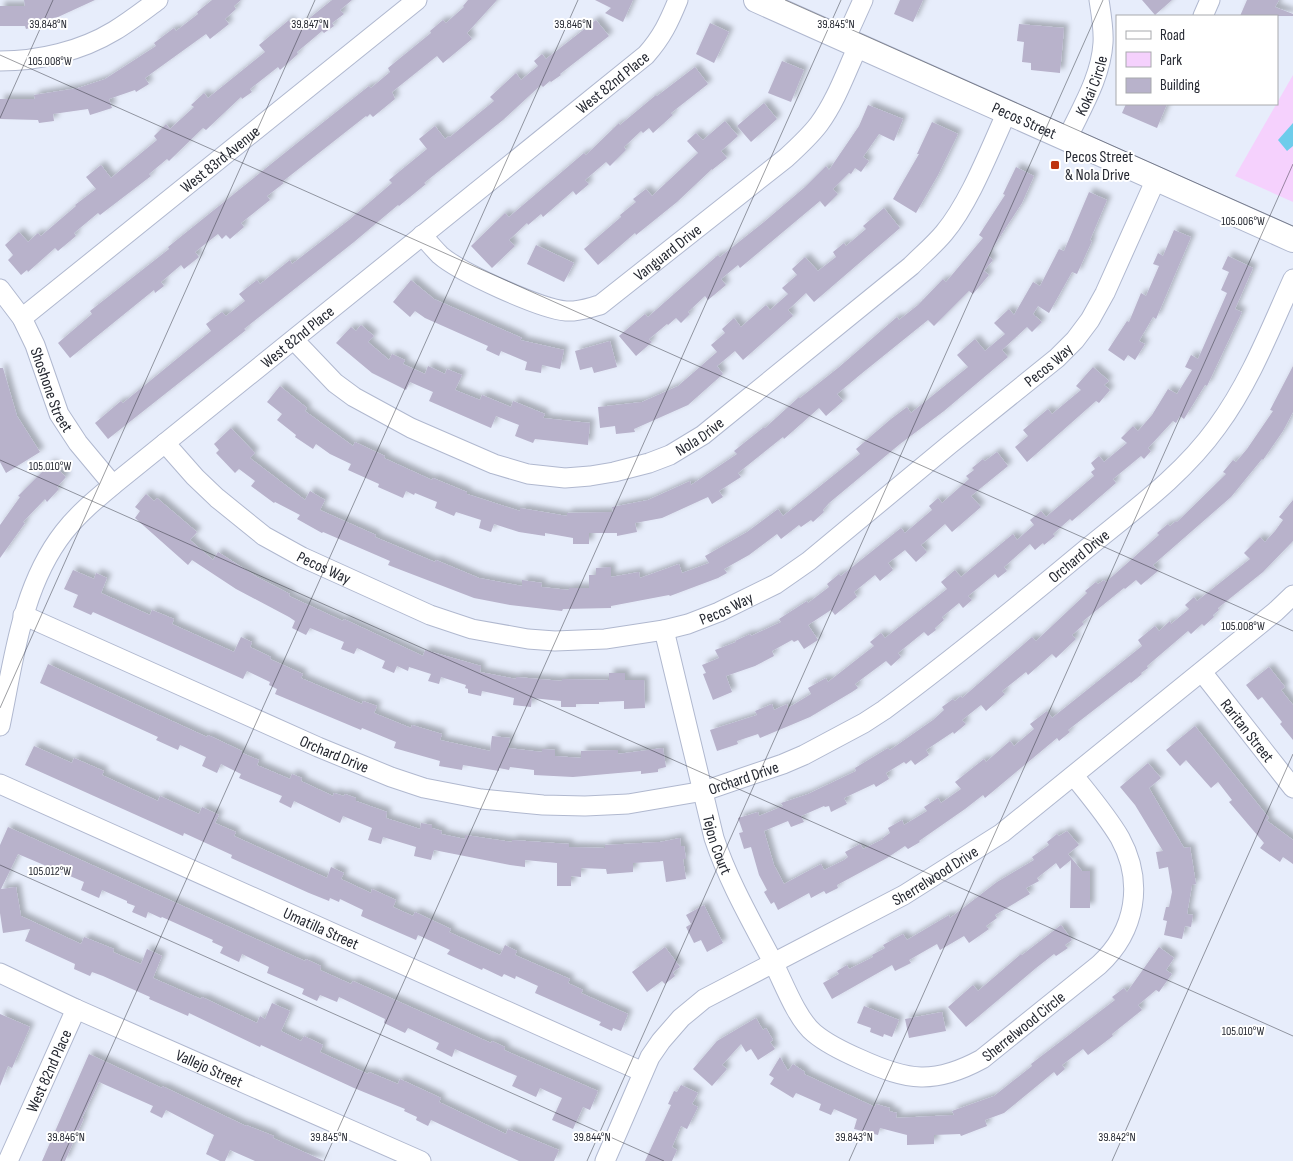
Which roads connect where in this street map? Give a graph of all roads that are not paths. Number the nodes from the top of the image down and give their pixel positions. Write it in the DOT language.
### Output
graph roads {
  1 [pos="158,0"];
  2 [pos="417,0"];
  3 [pos="678,0"];
  4 [pos="756,0"];
  5 [pos="863,0"];
  6 [pos="1099,0"];
  7 [pos="1210,0"];
  8 [pos="1203,15"];
  9 [pos="852,43"];
  10 [pos="1110,44"];
  11 [pos="0,61"];
  12 [pos="1008,112"];
  13 [pos="1067,139"];
  14 [pos="1156,179"];
  15 [pos="422,235"];
  16 [pos="1293,240"];
  17 [pos="1293,279"];
  18 [pos="0,289"];
  19 [pos="22,318"];
  20 [pos="294,340"];
  21 [pos="165,443"];
  22 [pos="113,485"];
  23 [pos="1293,595"];
  24 [pos="23,614"];
  25 [pos="664,630"];
  26 [pos="1202,672"];
  27 [pos="0,726"];
  28 [pos="1074,776"];
  29 [pos="0,784"];
  30 [pos="1293,788"];
  31 [pos="704,791"];
  32 [pos="773,963"];
  33 [pos="0,973"];
  34 [pos="76,1009"];
  35 [pos="643,1072"];
  36 [pos="8,1161"];
  37 [pos="420,1161"];
  38 [pos="605,1161"];
  1 -- 11 [label="street"];
  2 -- 19 [label="street, West 83rd Avenue"];
  3 -- 15 [label="street, West 82nd Place"];
  4 -- 9 [label="main road, Pecos Street"];
  5 -- 9 [label="street, Vanguard Drive"];
  6 -- 10 [label="street"];
  7 -- 8 [label="street"];
  9 -- 12 [label="main road, Pecos Street"];
  9 -- 15 [label="street, Vanguard Drive"];
  10 -- 13 [label="street, Kokai Circle"];
  12 -- 13 [label="main road, Pecos Street"];
  12 -- 20 [label="street, Nola Drive"];
  13 -- 14 [label="main road, Pecos Street"];
  14 -- 16 [label="main road, Pecos Street"];
  14 -- 25 [label="street, Pecos Way"];
  15 -- 20 [label="street, West 82nd Place"];
  17 -- 31 [label="street, Orchard Drive"];
  18 -- 19 [label="street, Shoshone Street"];
  19 -- 22 [label="street, Shoshone Street"];
  20 -- 21 [label="street, West 82nd Place"];
  21 -- 22 [label="street, West 82nd Place"];
  21 -- 25 [label="street, Pecos Way"];
  22 -- 24 [label="street, West 82nd Place"];
  23 -- 26 [label="street, Sherrelwood Drive"];
  24 -- 27 [label="street, West 82nd Place"];
  24 -- 31 [label="street, Orchard Drive"];
  25 -- 31 [label="street, Tejon Court"];
  26 -- 28 [label="street, Sherrelwood Drive"];
  26 -- 30 [label="street, Raritan Street"];
  28 -- 32 [label="street, Sherrelwood Drive"];
  28 -- 32 [label="street, Sherrelwood Circle"];
  29 -- 35 [label="street, Umatilla Street"];
  31 -- 32 [label="street, Tejon Court"];
  32 -- 35 [label="street, Sherrelwood Drive"];
  33 -- 34 [label="street, Vallejo Street"];
  34 -- 36 [label="street, West 82nd Place"];
  34 -- 37 [label="street, Vallejo Street"];
  35 -- 38 [label="street, Sherrelwood Drive"];
}
